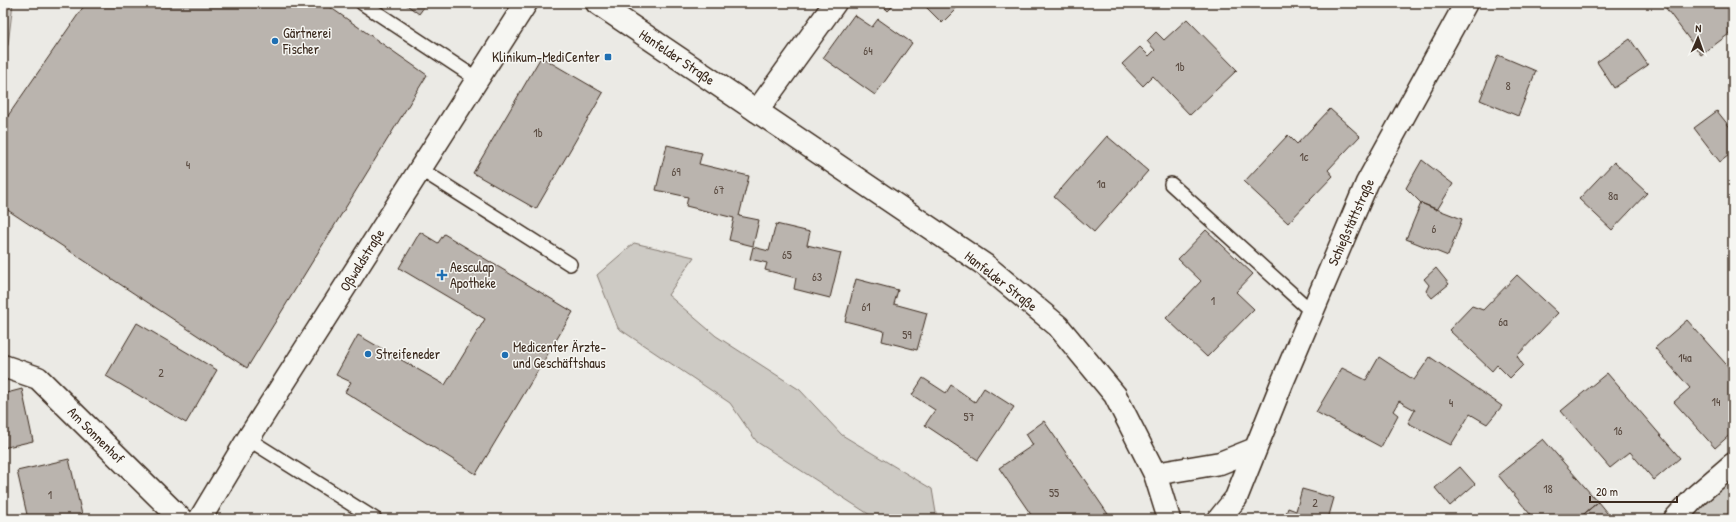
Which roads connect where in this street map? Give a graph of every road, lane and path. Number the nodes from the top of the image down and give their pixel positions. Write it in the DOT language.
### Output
graph roads {
  1 [pos="362,3"];
  2 [pos="526,3"];
  3 [pos="597,3"];
  4 [pos="835,3"];
  5 [pos="1466,3"];
  6 [pos="477,79"];
  7 [pos="757,111"];
  8 [pos="420,169"];
  9 [pos="1171,184"];
  10 [pos="570,264"];
  11 [pos="1312,312"];
  12 [pos="3,366"];
  13 [pos="248,439"];
  14 [pos="1255,449"];
  15 [pos="1733,464"];
  16 [pos="1155,474"];
  17 [pos="181,519"];
  18 [pos="200,519"];
  19 [pos="375,519"];
  20 [pos="1169,519"];
  21 [pos="1220,519"];
  22 [pos="1676,519"];
  1 -- 6 [label="lane"];
  2 -- 6 [label="street, Oßwaldstraße"];
  3 -- 7 [label="street, Hanfelder Straße"];
  4 -- 7 [label="street"];
  5 -- 11 [label="street, Schießstättstraße"];
  6 -- 8 [label="street, Oßwaldstraße"];
  7 -- 16 [label="street, Hanfelder Straße"];
  8 -- 10 [label="lane"];
  8 -- 13 [label="street, Oßwaldstraße"];
  9 -- 11 [label="lane"];
  11 -- 14 [label="street, Schießstättstraße"];
  12 -- 17 [label="street, Am Sonnenhof"];
  13 -- 18 [label="street, Oßwaldstraße"];
  13 -- 19 [label="lane"];
  14 -- 16 [label="street"];
  14 -- 21 [label="street, Schießstättstraße"];
  15 -- 22 [label="street"];
  16 -- 20 [label="street, Hanfelder Straße"];
}
